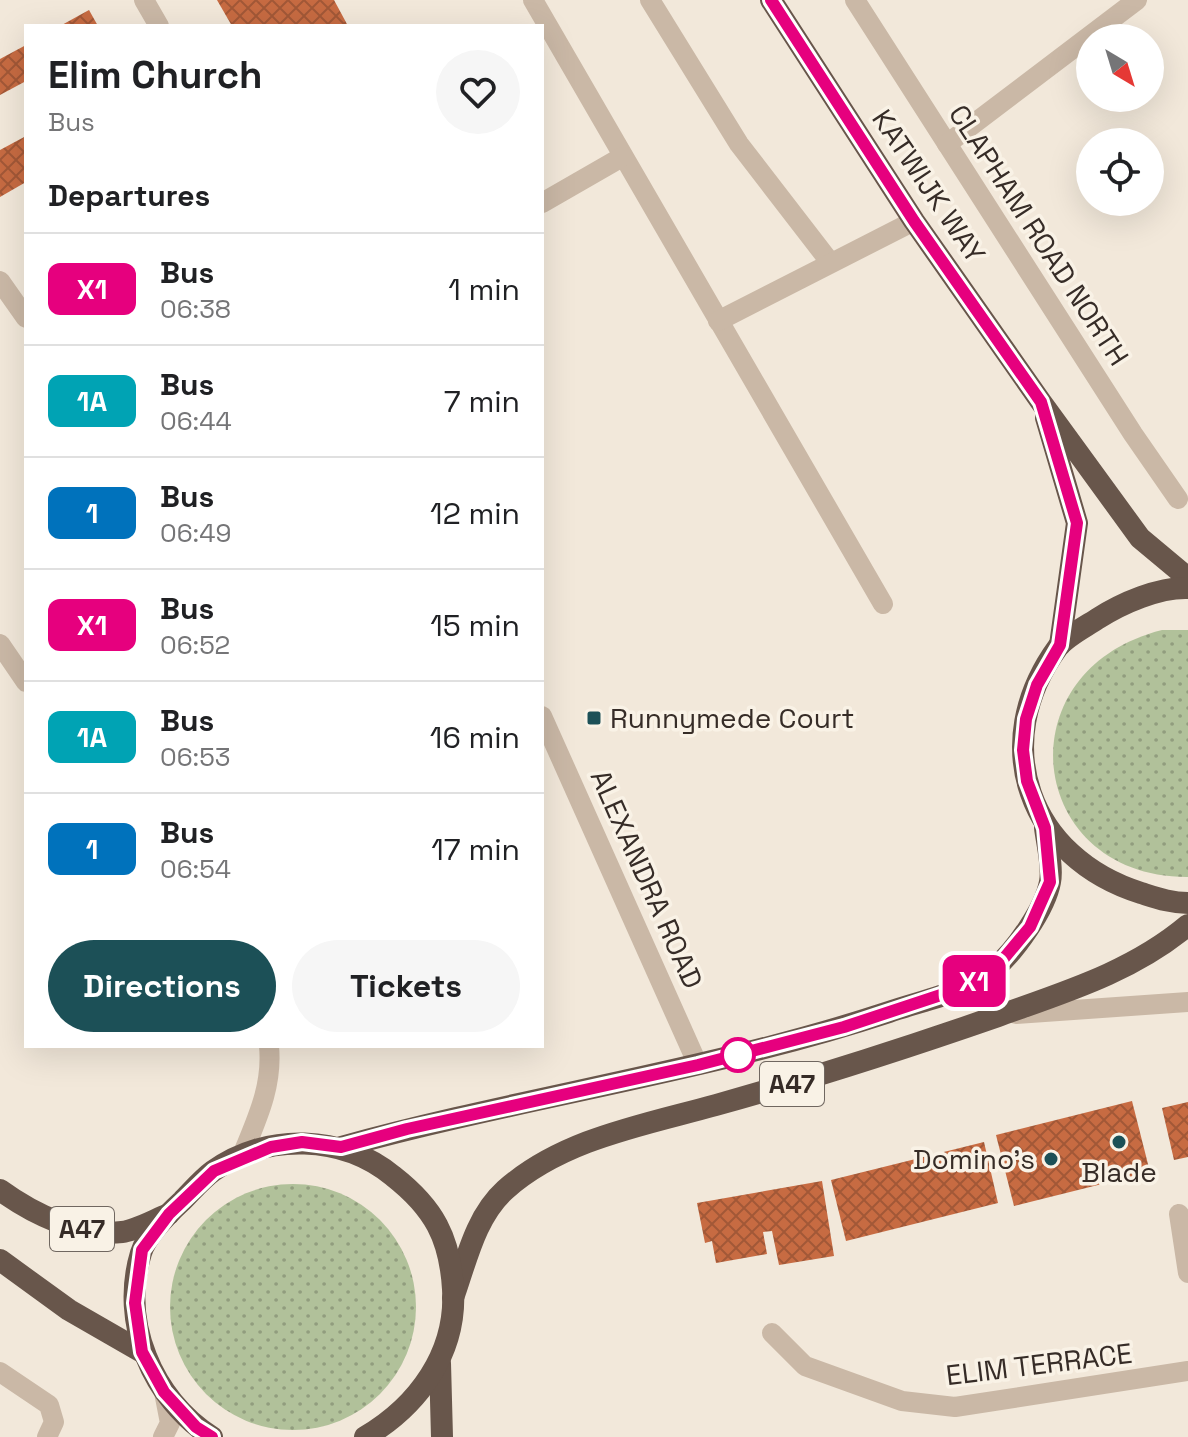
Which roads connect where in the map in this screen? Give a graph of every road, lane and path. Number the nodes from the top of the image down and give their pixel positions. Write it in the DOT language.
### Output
graph roads {
  1 [pos="144,0"];
  2 [pos="533,0"];
  3 [pos="650,0"];
  4 [pos="771,0"];
  5 [pos="855,0"];
  6 [pos="1137,0"];
  7 [pos="158,24"];
  8 [pos="947,144"];
  9 [pos="622,157"];
  10 [pos="544,202"];
  11 [pos="914,221"];
  12 [pos="830,262"];
  13 [pos="0,281"];
  14 [pos="24,315"];
  15 [pos="718,321"];
  16 [pos="1041,402"];
  17 [pos="1178,499"];
  18 [pos="1188,578"];
  19 [pos="1188,588"];
  20 [pos="883,604"];
  21 [pos="0,644"];
  22 [pos="1060,645"];
  23 [pos="24,679"];
  24 [pos="548,740"];
  25 [pos="1045,828"];
  26 [pos="1188,903"];
  27 [pos="1188,925"];
  28 [pos="1188,1002"];
  29 [pos="999,1015"];
  30 [pos="269,1048"];
  31 [pos="698,1065"];
  32 [pos="341,1147"];
  33 [pos="241,1158"];
  34 [pos="0,1190"];
  35 [pos="169,1214"];
  36 [pos="1179,1214"];
  37 [pos="0,1260"];
  38 [pos="1188,1273"];
  39 [pos="453,1298"];
  40 [pos="772,1333"];
  41 [pos="142,1352"];
  42 [pos="440,1362"];
  43 [pos="1188,1371"];
  44 [pos="0,1372"];
  45 [pos="164,1392"];
  46 [pos="47,1437"];
  47 [pos="163,1437"];
  48 [pos="212,1437"];
  49 [pos="365,1437"];
  50 [pos="442,1437"];
  1 -- 7 [label="street"];
  2 -- 9 [label="street"];
  3 -- 12 [label="street"];
  4 -- 11 [label="highway, KATWIJK WAY"];
  5 -- 8 [label="street, CLAPHAM ROAD NORTH"];
  6 -- 8 [label="street"];
  8 -- 17 [label="street, CLAPHAM ROAD NORTH"];
  9 -- 10 [label="street"];
  9 -- 15 [label="street"];
  11 -- 12 [label="street"];
  11 -- 16 [label="highway, KATWIJK WAY"];
  12 -- 15 [label="street"];
  13 -- 14 [label="street"];
  15 -- 20 [label="street"];
  16 -- 18 [label="highway, KATWIJK WAY"];
  16 -- 22 [label="highway, KATWIJK WAY"];
  19 -- 22 [label="highway"];
  21 -- 23 [label="street"];
  22 -- 25 [label="highway"];
  24 -- 31 [label="street, ALEXANDRA ROAD"];
  25 -- 26 [label="highway"];
  25 -- 31 [label="highway, A47"];
  27 -- 29 [label="highway, A47"];
  28 -- 29 [label="street"];
  29 -- 39 [label="highway, A47"];
  30 -- 33 [label="street"];
  31 -- 32 [label="highway, A47"];
  32 -- 33 [label="highway"];
  32 -- 39 [label="highway"];
  33 -- 35 [label="highway"];
  34 -- 35 [label="highway, A47"];
  35 -- 41 [label="highway"];
  36 -- 38 [label="street"];
  37 -- 41 [label="highway, A47"];
  39 -- 42 [label="highway"];
  40 -- 43 [label="street, ELIM TERRACE"];
  41 -- 45 [label="highway"];
  42 -- 49 [label="highway"];
  42 -- 50 [label="highway"];
  44 -- 46 [label="street"];
  45 -- 47 [label="street"];
  45 -- 48 [label="highway"];
}
